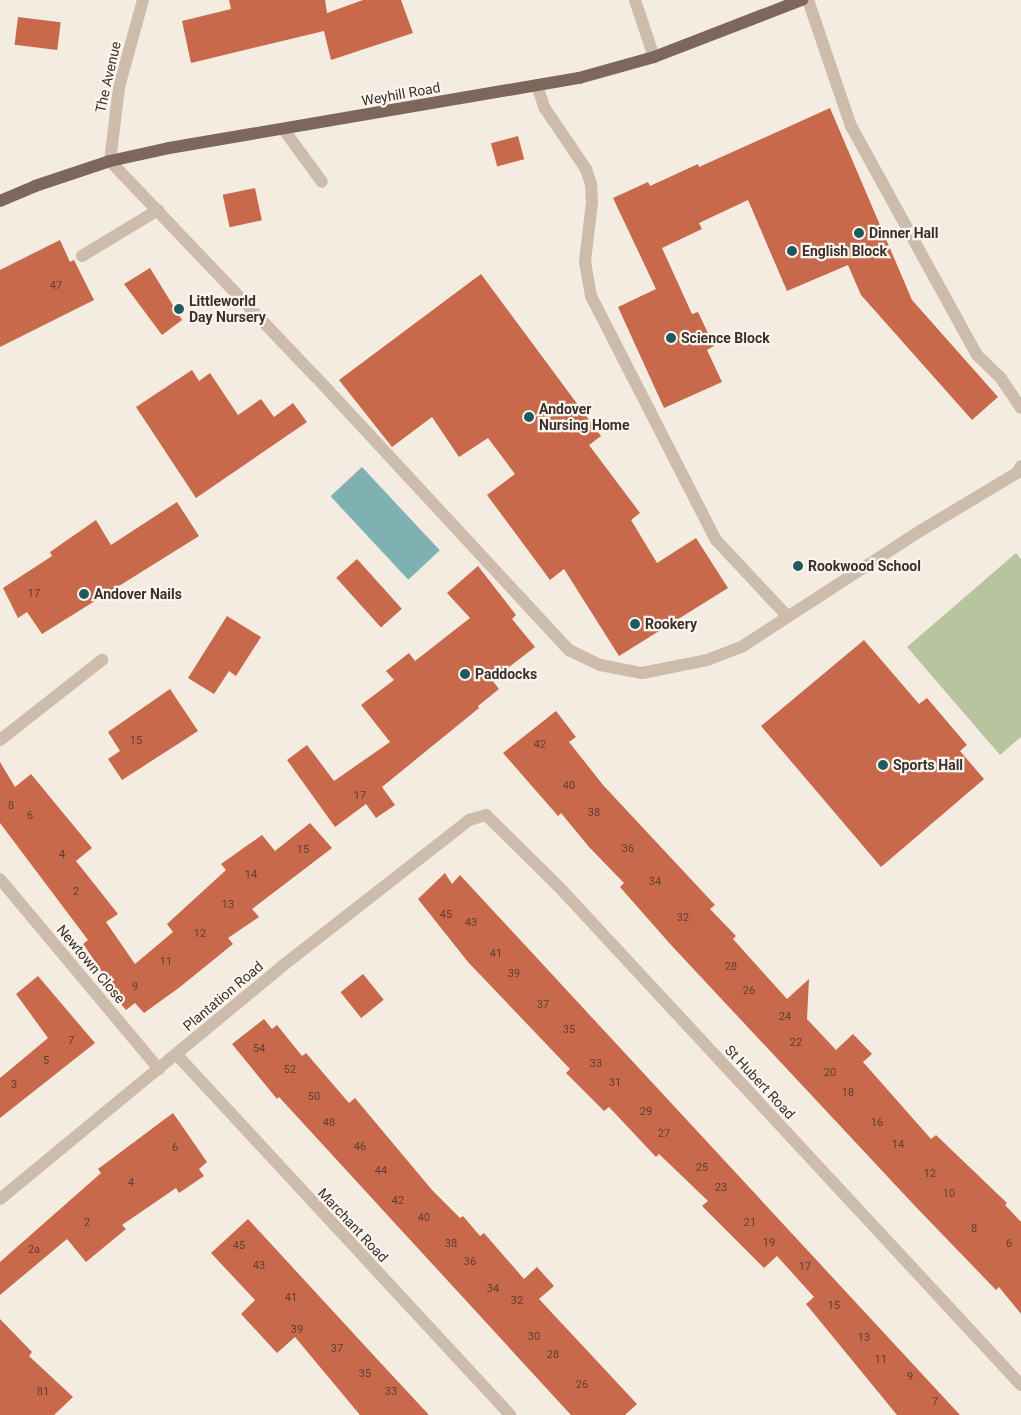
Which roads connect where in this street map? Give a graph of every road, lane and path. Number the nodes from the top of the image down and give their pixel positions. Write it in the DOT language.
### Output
graph roads {
  1 [pos="144,0"];
  2 [pos="635,0"];
  3 [pos="802,0"];
  4 [pos="808,0"];
  5 [pos="654,57"];
  6 [pos="537,85"];
  7 [pos="284,130"];
  8 [pos="110,161"];
  9 [pos="322,182"];
  10 [pos="0,201"];
  11 [pos="158,210"];
  12 [pos="82,256"];
  13 [pos="1021,408"];
  14 [pos="1021,466"];
  15 [pos="788,617"];
  16 [pos="102,660"];
  17 [pos="0,740"];
  18 [pos="469,820"];
  19 [pos="0,879"];
  20 [pos="176,1054"];
  21 [pos="159,1069"];
  22 [pos="0,1199"];
  23 [pos="1021,1385"];
  24 [pos="510,1415"];
  1 -- 8 [label="street, The Avenue"];
  2 -- 5 [label="street"];
  3 -- 5 [label="main road, Weyhill Road"];
  4 -- 13 [label="street"];
  5 -- 6 [label="main road, Weyhill Road"];
  6 -- 7 [label="main road, Weyhill Road"];
  6 -- 15 [label="street"];
  7 -- 8 [label="main road, Weyhill Road"];
  7 -- 9 [label="street"];
  8 -- 10 [label="main road, Weyhill Road"];
  8 -- 11 [label="street"];
  11 -- 12 [label="street"];
  11 -- 15 [label="street"];
  14 -- 15 [label="street"];
  16 -- 17 [label="street"];
  18 -- 20 [label="street, Plantation Road"];
  18 -- 23 [label="street, St Hubert Road"];
  19 -- 21 [label="street, Newtown Close"];
  20 -- 21 [label="street, Plantation Road"];
  20 -- 24 [label="street, Marchant Road"];
  21 -- 22 [label="street, Plantation Road"];
}
